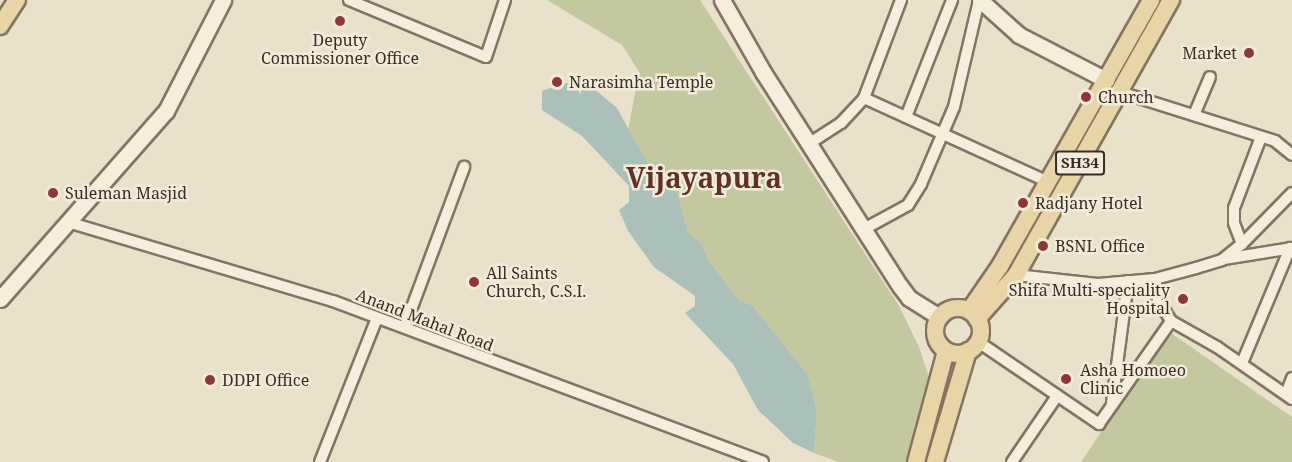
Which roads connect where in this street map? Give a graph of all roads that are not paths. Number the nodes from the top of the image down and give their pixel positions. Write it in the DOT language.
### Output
graph roads {
  1 [pos="224,0"];
  2 [pos="349,0"];
  3 [pos="505,0"];
  4 [pos="722,0"];
  5 [pos="901,0"];
  6 [pos="952,0"];
  7 [pos="980,0"];
  8 [pos="1151,0"];
  9 [pos="1171,0"];
  10 [pos="14,1"];
  11 [pos="0,26"];
  12 [pos="1210,77"];
  13 [pos="1106,80"];
  14 [pos="1120,92"];
  15 [pos="864,98"];
  16 [pos="1194,115"];
  17 [pos="906,117"];
  18 [pos="943,136"];
  19 [pos="1261,137"];
  20 [pos="810,143"];
  21 [pos="1292,155"];
  22 [pos="464,167"];
  23 [pos="1048,182"];
  24 [pos="1292,193"];
  25 [pos="71,223"];
  26 [pos="864,229"];
  27 [pos="1242,244"];
  28 [pos="1291,248"];
  29 [pos="1222,260"];
  30 [pos="1016,275"];
  31 [pos="1155,279"];
  32 [pos="1128,281"];
  33 [pos="0,299"];
  34 [pos="973,315"];
  35 [pos="939,317"];
  36 [pos="377,318"];
  37 [pos="1171,321"];
  38 [pos="405,326"];
  39 [pos="972,346"];
  40 [pos="946,351"];
  41 [pos="1242,363"];
  42 [pos="1292,378"];
  43 [pos="1056,396"];
  44 [pos="1289,396"];
  45 [pos="1112,405"];
  46 [pos="320,462"];
  47 [pos="763,462"];
  48 [pos="916,462"];
  49 [pos="935,462"];
  50 [pos="1012,462"];
  1 -- 25 [label="street"];
  2 -- 3 [label="street"];
  4 -- 20 [label="street"];
  5 -- 15 [label="street"];
  6 -- 17 [label="street"];
  7 -- 13 [label="street"];
  7 -- 18 [label="street"];
  8 -- 13 [label="main road, SH34"];
  9 -- 14 [label="main road, SH34"];
  10 -- 11 [label="main road"];
  12 -- 16 [label="street"];
  13 -- 23 [label="main road, SH34"];
  14 -- 16 [label="street"];
  14 -- 30 [label="main road, SH34"];
  15 -- 17 [label="street"];
  15 -- 20 [label="street"];
  16 -- 19 [label="street"];
  17 -- 18 [label="street"];
  18 -- 23 [label="street"];
  18 -- 26 [label="street"];
  19 -- 21 [label="street"];
  19 -- 27 [label="street"];
  20 -- 26 [label="street"];
  22 -- 38 [label="street"];
  23 -- 34 [label="main road, SH34"];
  24 -- 27 [label="street"];
  25 -- 33 [label="street"];
  25 -- 36 [label="street, Anand Mahal Road"];
  26 -- 35 [label="street"];
  27 -- 29 [label="street"];
  28 -- 29 [label="street"];
  28 -- 41 [label="street"];
  29 -- 31 [label="street"];
  30 -- 32 [label="street"];
  30 -- 34 [label="main road, SH34"];
  31 -- 32 [label="street"];
  31 -- 37 [label="street"];
  32 -- 45 [label="street"];
  34 -- 35 [label="main road"];
  34 -- 39 [label="main road"];
  35 -- 40 [label="main road"];
  36 -- 38 [label="street, Anand Mahal Road"];
  36 -- 46 [label="street"];
  37 -- 41 [label="street"];
  37 -- 45 [label="street"];
  38 -- 47 [label="street, Anand Mahal Road"];
  39 -- 40 [label="main road"];
  39 -- 43 [label="street"];
  39 -- 49 [label="main road"];
  40 -- 48 [label="main road"];
  41 -- 44 [label="street"];
  42 -- 44 [label="street"];
  43 -- 45 [label="street"];
  43 -- 50 [label="street"];
}
